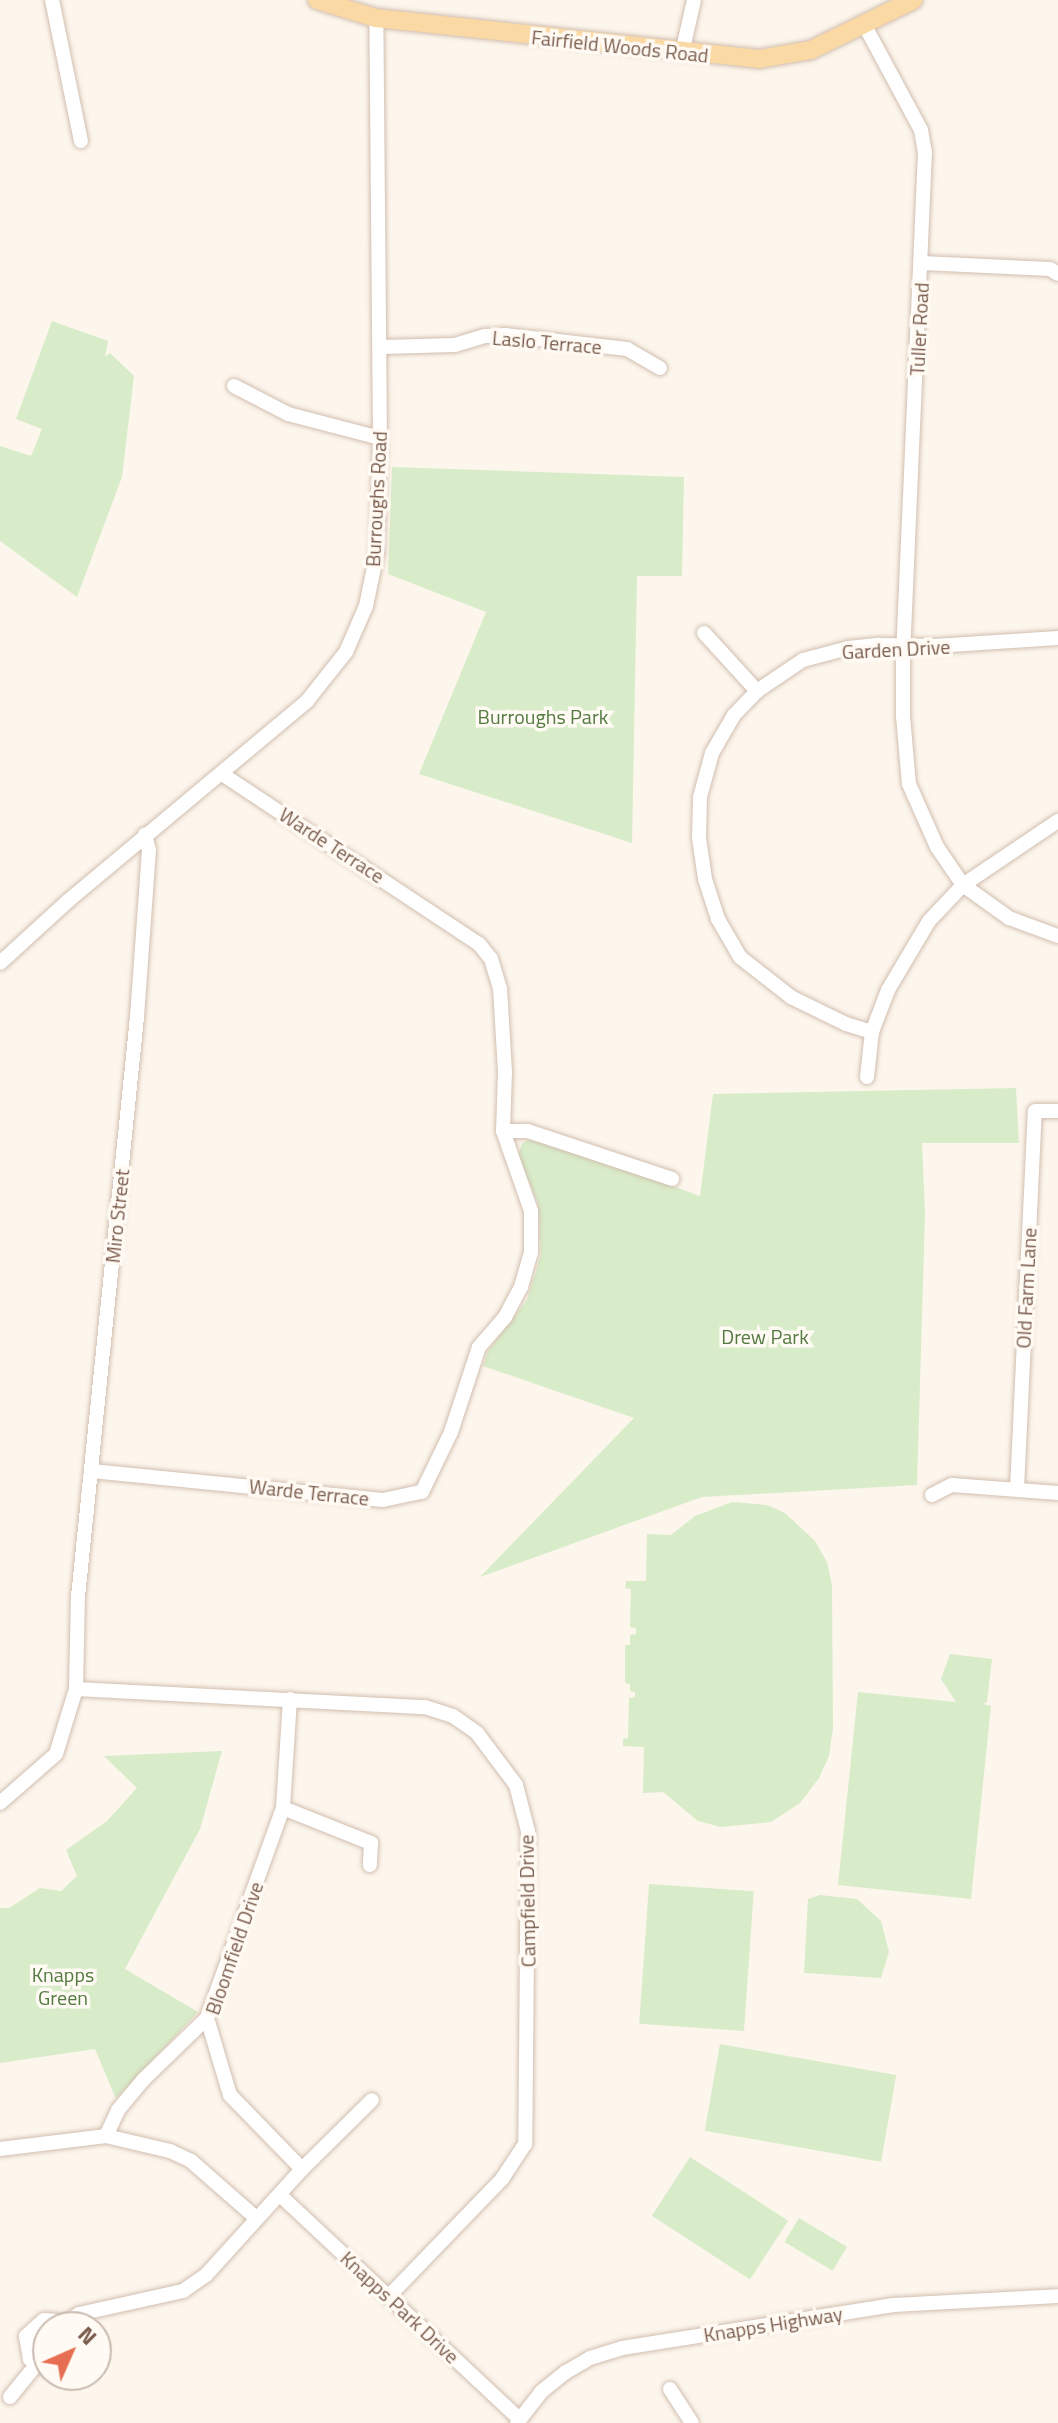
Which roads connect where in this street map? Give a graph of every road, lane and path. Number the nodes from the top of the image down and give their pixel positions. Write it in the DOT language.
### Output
graph roads {
  1 [pos="52,0"];
  2 [pos="317,0"];
  3 [pos="694,0"];
  4 [pos="913,0"];
  5 [pos="376,18"];
  6 [pos="865,26"];
  7 [pos="682,53"];
  8 [pos="81,141"];
  9 [pos="922,263"];
  10 [pos="1058,274"];
  11 [pos="382,347"];
  12 [pos="660,368"];
  13 [pos="234,386"];
  14 [pos="380,438"];
  15 [pos="704,633"];
  16 [pos="1058,638"];
  17 [pos="903,646"];
  18 [pos="757,691"];
  19 [pos="222,774"];
  20 [pos="1058,821"];
  21 [pos="145,835"];
  22 [pos="963,885"];
  23 [pos="1058,936"];
  24 [pos="0,963"];
  25 [pos="872,1032"];
  26 [pos="867,1077"];
  27 [pos="1058,1111"];
  28 [pos="503,1131"];
  29 [pos="672,1179"];
  30 [pos="92,1471"];
  31 [pos="1017,1489"];
  32 [pos="1058,1493"];
  33 [pos="932,1495"];
  34 [pos="76,1689"];
  35 [pos="290,1699"];
  36 [pos="0,1803"];
  37 [pos="283,1808"];
  38 [pos="370,1865"];
  39 [pos="207,2018"];
  40 [pos="372,2100"];
  41 [pos="106,2136"];
  42 [pos="0,2149"];
  43 [pos="302,2169"];
  44 [pos="281,2196"];
  45 [pos="256,2218"];
  46 [pos="390,2295"];
  47 [pos="1058,2296"];
  48 [pos="93,2311"];
  49 [pos="32,2328"];
  50 [pos="32,2358"];
  51 [pos="32,2376"];
  52 [pos="670,2389"];
  53 [pos="10,2397"];
  54 [pos="518,2421"];
  55 [pos="692,2423"];
  1 -- 8 [label="street"];
  2 -- 5 [label="main road, Fairfield Woods Road"];
  3 -- 7 [label="street"];
  4 -- 6 [label="main road, Fairfield Woods Road"];
  5 -- 7 [label="main road, Fairfield Woods Road"];
  5 -- 11 [label="street, Burroughs Road"];
  6 -- 7 [label="main road, Fairfield Woods Road"];
  6 -- 9 [label="street, Tuller Road"];
  9 -- 10 [label="street"];
  9 -- 17 [label="street, Tuller Road"];
  11 -- 12 [label="street, Laslo Terrace"];
  11 -- 14 [label="street, Burroughs Road"];
  13 -- 14 [label="street"];
  14 -- 19 [label="street, Burroughs Road"];
  15 -- 18 [label="street"];
  16 -- 17 [label="street, Garden Drive"];
  17 -- 18 [label="street, Garden Drive"];
  17 -- 22 [label="street, Tuller Road"];
  18 -- 25 [label="street, Garden Drive"];
  19 -- 21 [label="street, Burroughs Road"];
  19 -- 28 [label="street, Warde Terrace"];
  20 -- 22 [label="street"];
  21 -- 24 [label="street, Burroughs Road"];
  21 -- 30 [label="street, Miro Street"];
  22 -- 23 [label="street, Tuller Road"];
  22 -- 25 [label="street"];
  25 -- 26 [label="street"];
  27 -- 31 [label="street, Old Farm Lane"];
  28 -- 29 [label="street"];
  28 -- 30 [label="street, Warde Terrace"];
  30 -- 34 [label="street, Miro Street"];
  31 -- 32 [label="street"];
  31 -- 33 [label="street"];
  34 -- 35 [label="street, Campfield Drive"];
  34 -- 36 [label="street, Miro Street"];
  35 -- 37 [label="street, Bloomfield Drive"];
  35 -- 46 [label="street, Campfield Drive"];
  37 -- 38 [label="street"];
  37 -- 39 [label="street, Bloomfield Drive"];
  39 -- 41 [label="street"];
  39 -- 43 [label="street, Bloomfield Drive"];
  40 -- 43 [label="street"];
  41 -- 42 [label="street"];
  41 -- 45 [label="street"];
  43 -- 44 [label="street"];
  44 -- 45 [label="street"];
  44 -- 46 [label="street, Knapps Park Drive"];
  45 -- 48 [label="street"];
  46 -- 54 [label="street, Knapps Park Drive"];
  47 -- 54 [label="street, Knapps Highway"];
  49 -- 50 [label="street"];
  51 -- 53 [label="street"];
  52 -- 55 [label="street"];
}
